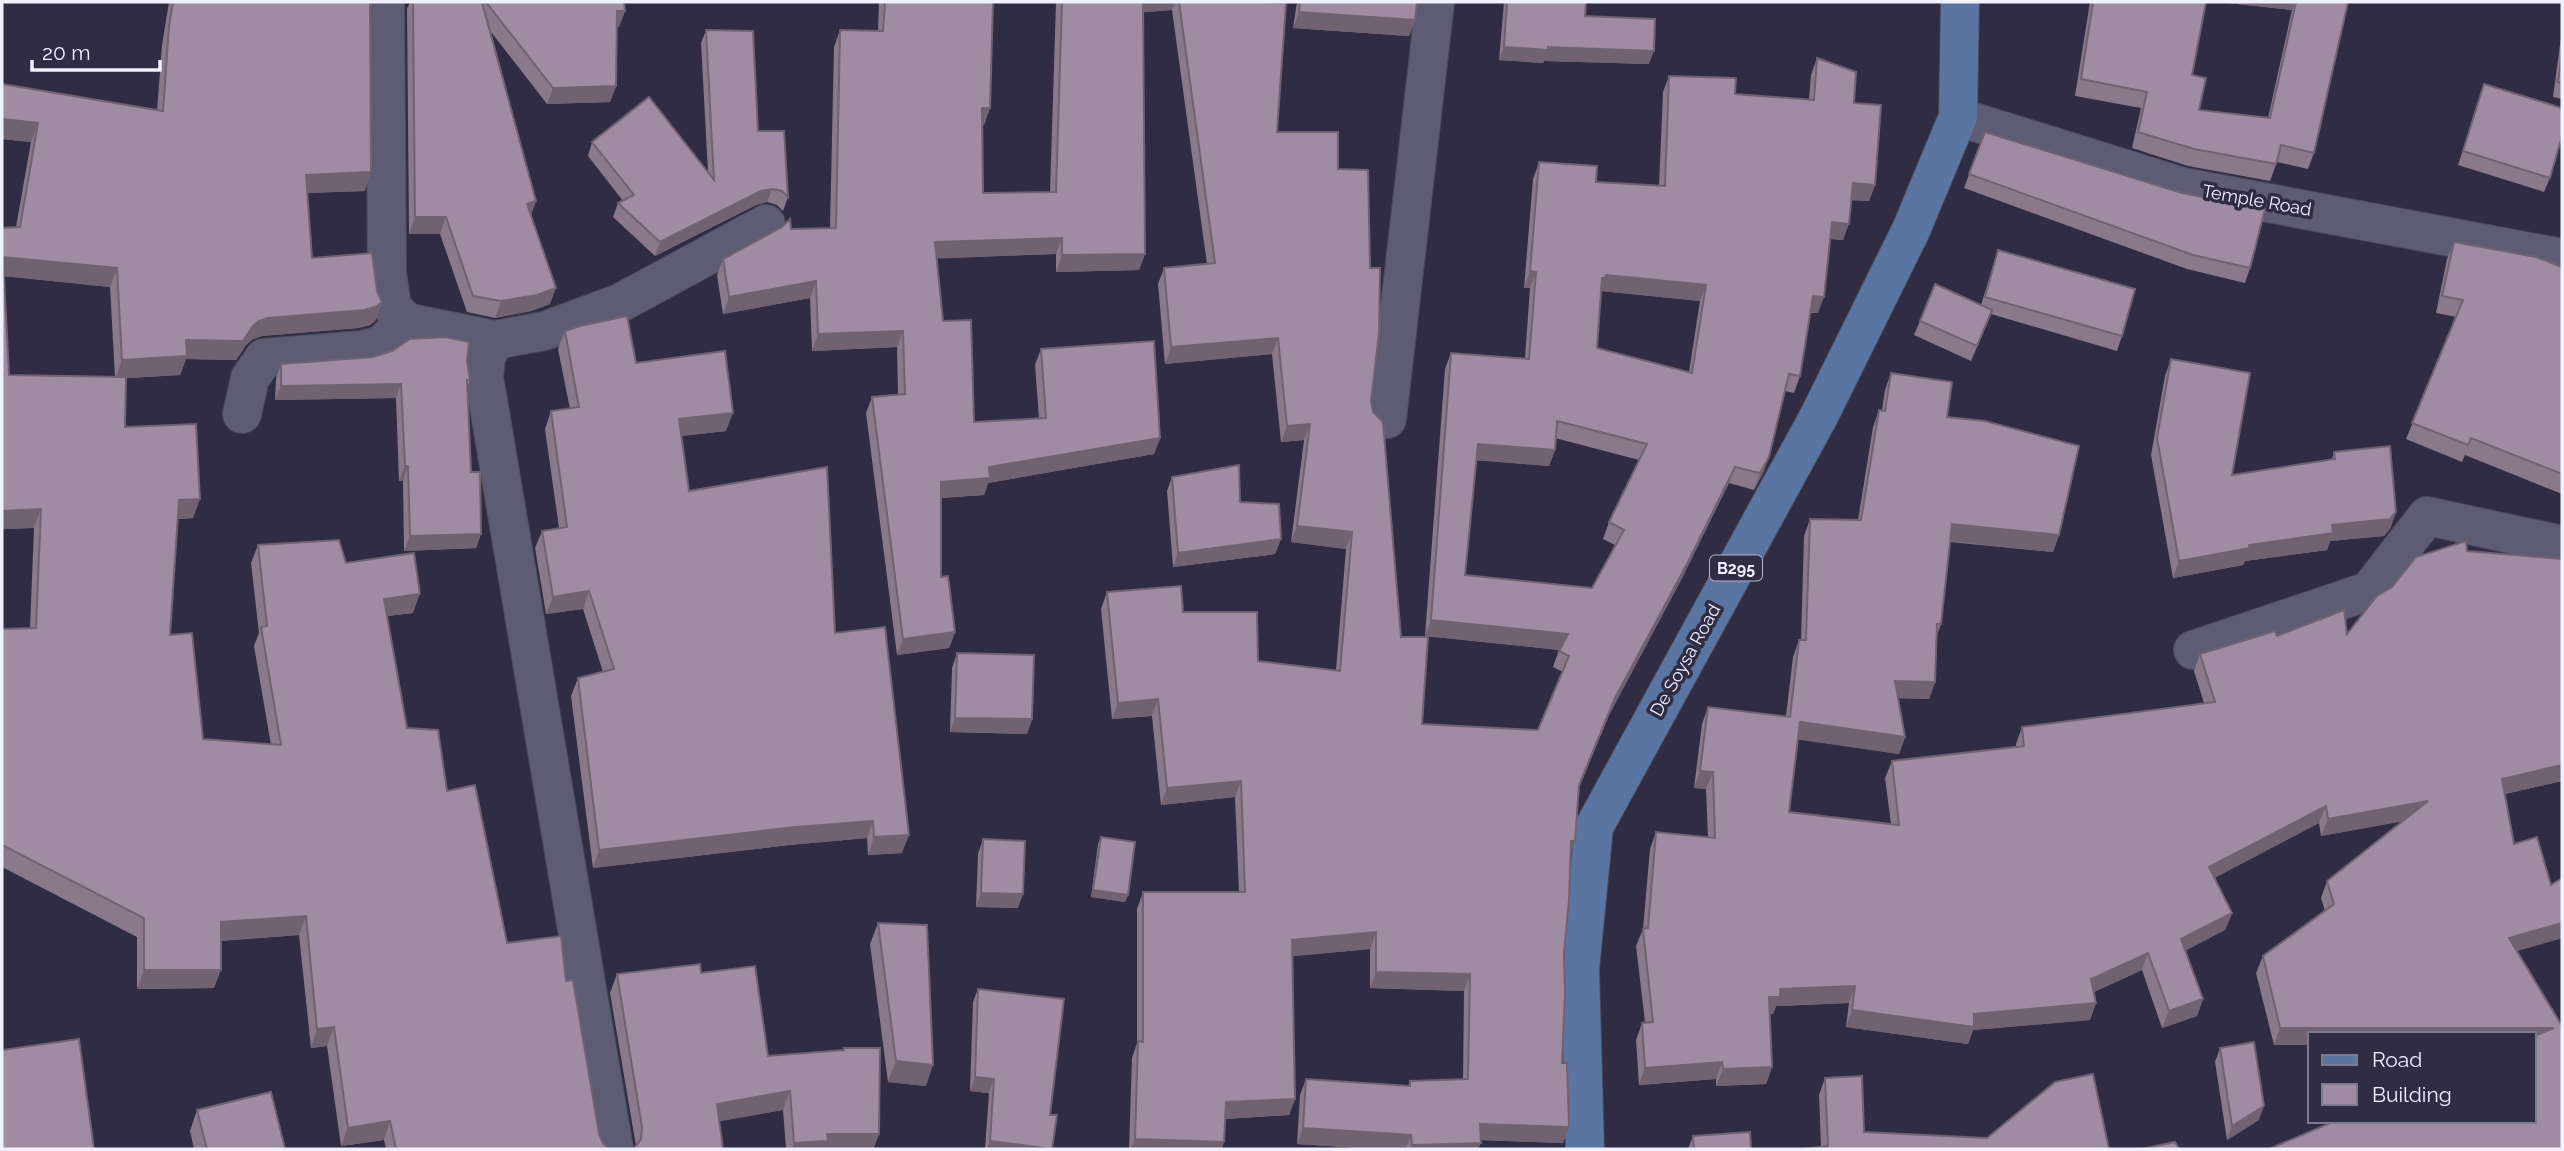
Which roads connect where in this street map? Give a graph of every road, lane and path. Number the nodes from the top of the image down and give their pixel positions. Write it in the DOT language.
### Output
graph roads {
  1 [pos="385,2"];
  2 [pos="1435,2"];
  3 [pos="1960,2"];
  4 [pos="1958,117"];
  5 [pos="766,224"];
  6 [pos="2562,258"];
  7 [pos="406,322"];
  8 [pos="495,340"];
  9 [pos="242,414"];
  10 [pos="1387,419"];
  11 [pos="2562,545"];
  12 [pos="2193,650"];
  13 [pos="614,1149"];
  14 [pos="1586,1149"];
  1 -- 7 [label="street"];
  2 -- 10 [label="street"];
  3 -- 4 [label="main road, De Soysa Road / B295"];
  4 -- 6 [label="street, Temple Road"];
  4 -- 14 [label="main road, De Soysa Road / B295"];
  5 -- 8 [label="street"];
  7 -- 8 [label="street"];
  7 -- 9 [label="street"];
  8 -- 13 [label="street"];
  11 -- 12 [label="street"];
}
